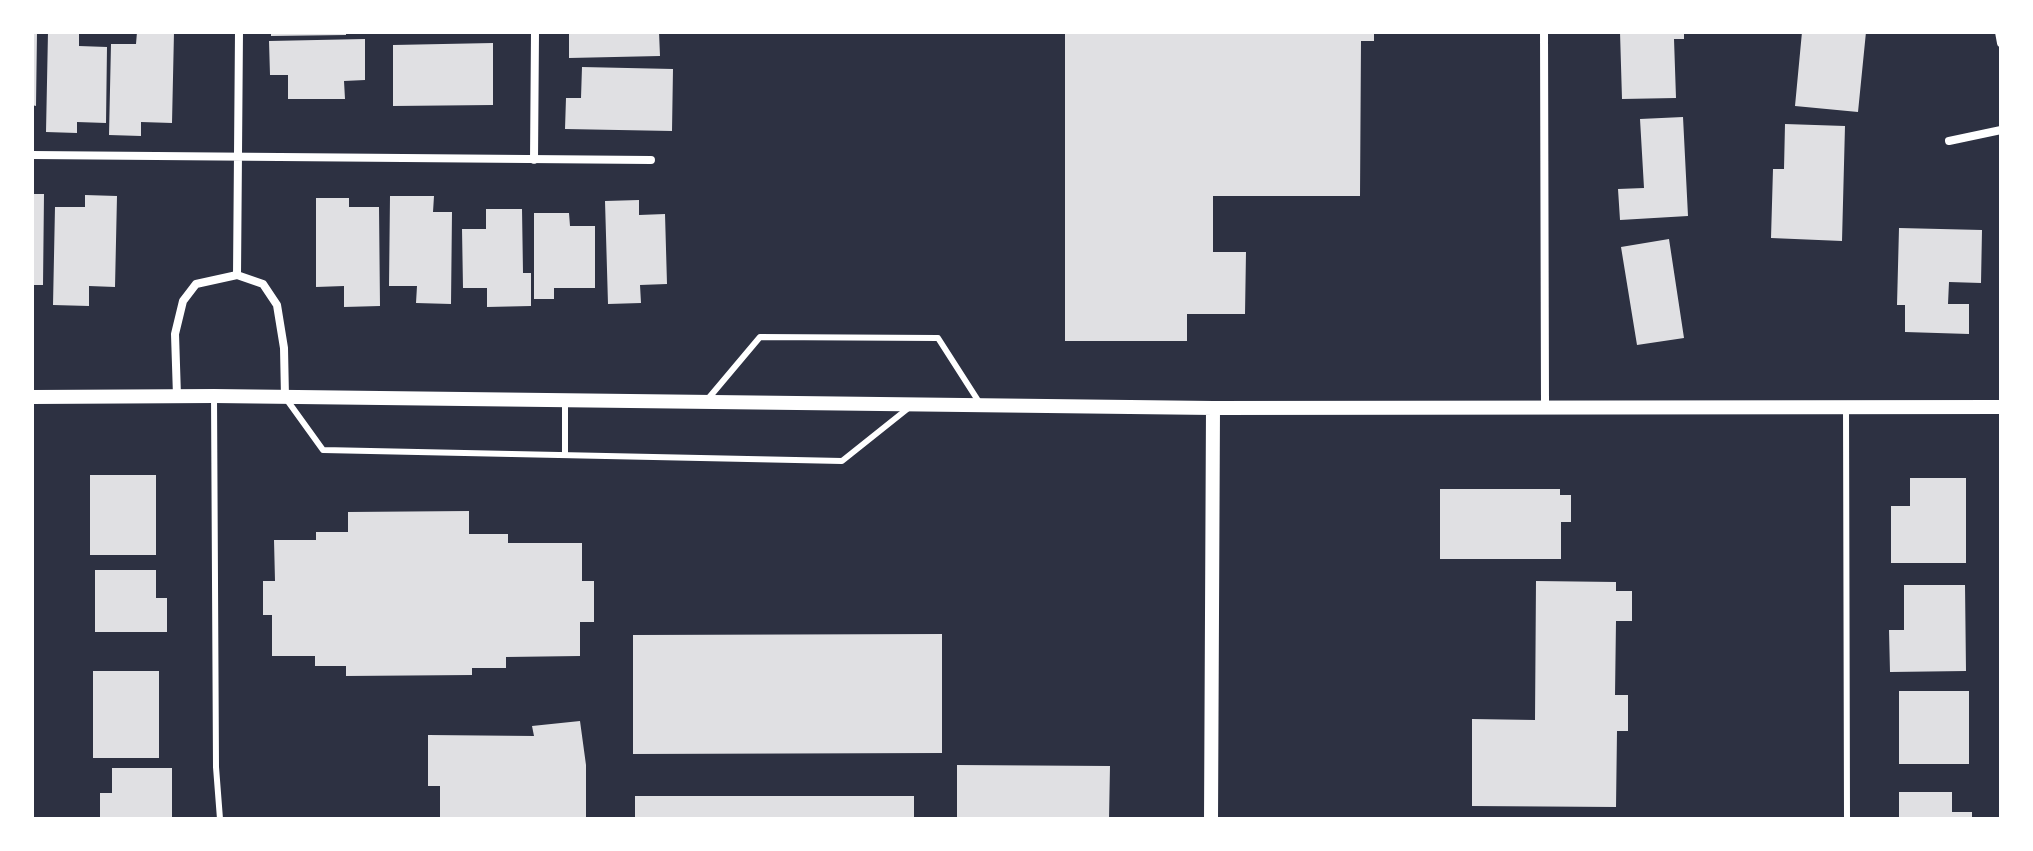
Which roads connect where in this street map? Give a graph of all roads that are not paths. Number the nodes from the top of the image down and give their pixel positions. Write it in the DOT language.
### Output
graph roads {
  1 [pos="239,32"];
  2 [pos="535,32"];
  3 [pos="1544,32"];
  4 [pos="1999,32"];
  5 [pos="2001,43"];
  6 [pos="2001,130"];
  7 [pos="1949,141"];
  8 [pos="32,155"];
  9 [pos="240,158"];
  10 [pos="534,160"];
  11 [pos="651,160"];
  12 [pos="237,275"];
  13 [pos="177,396"];
  14 [pos="214,396"];
  15 [pos="32,397"];
  16 [pos="285,397"];
  17 [pos="565,401"];
  18 [pos="707,401"];
  19 [pos="914,404"];
  20 [pos="981,405"];
  21 [pos="1545,405"];
  22 [pos="1846,406"];
  23 [pos="2001,407"];
  24 [pos="1213,408"];
  25 [pos="565,454"];
  26 [pos="220,819"];
  27 [pos="1211,819"];
  28 [pos="1847,819"];
  1 -- 9 [label="street"];
  2 -- 10 [label="street"];
  3 -- 21 [label="street"];
  4 -- 5 [label="street"];
  6 -- 7 [label="street"];
  8 -- 9 [label="street"];
  9 -- 10 [label="street"];
  9 -- 12 [label="street"];
  10 -- 11 [label="street"];
  12 -- 13 [label="street"];
  12 -- 16 [label="street"];
  13 -- 14 [label="street"];
  13 -- 15 [label="street"];
  14 -- 16 [label="street"];
  14 -- 26 [label="lane"];
  16 -- 17 [label="street"];
  16 -- 25 [label="lane"];
  17 -- 18 [label="street"];
  17 -- 25 [label="lane"];
  18 -- 19 [label="street"];
  18 -- 20 [label="lane"];
  19 -- 20 [label="street"];
  19 -- 25 [label="lane"];
  20 -- 24 [label="street"];
  21 -- 22 [label="street"];
  21 -- 24 [label="street"];
  22 -- 23 [label="street"];
  22 -- 28 [label="lane"];
  24 -- 27 [label="street"];
}
